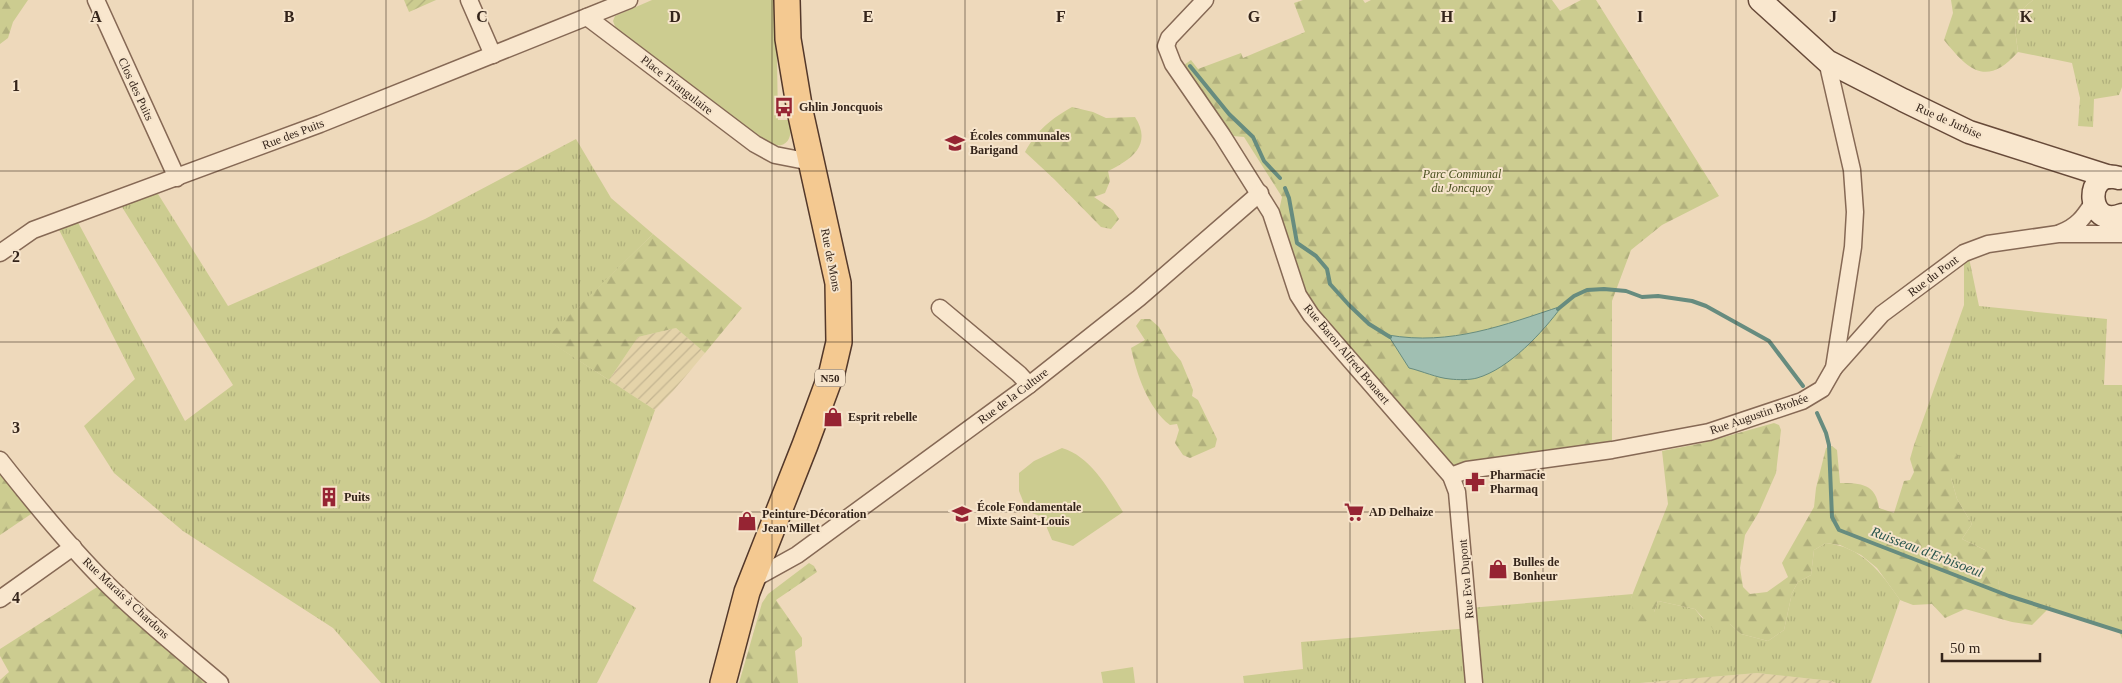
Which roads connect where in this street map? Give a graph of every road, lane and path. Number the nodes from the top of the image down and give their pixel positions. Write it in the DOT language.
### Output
graph roads {
  1 [pos="96,0"];
  2 [pos="469,0"];
  3 [pos="629,0"];
  4 [pos="787,0"];
  5 [pos="1204,0"];
  6 [pos="1760,0"];
  7 [pos="588,17"];
  8 [pos="493,55"];
  9 [pos="1827,61"];
  10 [pos="811,162"];
  11 [pos="2077,167"];
  12 [pos="177,178"];
  13 [pos="2119,178"];
  14 [pos="1260,193"];
  15 [pos="2093,199"];
  16 [pos="2120,227"];
  17 [pos="2058,234"];
  18 [pos="0,253"];
  19 [pos="940,308"];
  20 [pos="1834,368"];
  21 [pos="1030,385"];
  22 [pos="0,460"];
  23 [pos="1451,476"];
  24 [pos="74,547"];
  25 [pos="752,580"];
  26 [pos="0,598"];
  27 [pos="220,683"];
  28 [pos="723,683"];
  29 [pos="1474,683"];
  1 -- 12 [label="street, Clos des Puits"];
  2 -- 8 [label="street"];
  3 -- 7 [label="street"];
  4 -- 10 [label="main road, Rue de Mons / N50"];
  5 -- 14 [label="street, Rue Baron Alfred Bonaert"];
  6 -- 9 [label="street, Rue de Jurbise"];
  7 -- 8 [label="street, Rue des Puits"];
  7 -- 10 [label="street, Place Triangulaire"];
  8 -- 12 [label="street, Rue des Puits"];
  9 -- 11 [label="street, Rue de Jurbise"];
  9 -- 20 [label="street, Rue Augustin Brohée"];
  10 -- 25 [label="main road, Rue de Mons / N50"];
  11 -- 13 [label="street, Rue de Jurbise"];
  11 -- 15 [label="street"];
  12 -- 18 [label="street, Rue des Puits"];
  13 -- 15 [label="street"];
  14 -- 21 [label="street, Rue de la Culture"];
  14 -- 23 [label="street, Rue Baron Alfred Bonaert"];
  15 -- 16 [label="street"];
  15 -- 17 [label="street"];
  16 -- 17 [label="street"];
  17 -- 20 [label="street, Rue du Pont"];
  19 -- 21 [label="street"];
  20 -- 23 [label="street, Rue Augustin Brohée"];
  21 -- 25 [label="street, Rue de la Culture"];
  22 -- 24 [label="street, Rue Marais à Chardons"];
  23 -- 29 [label="street, Rue Eva Dupont"];
  24 -- 26 [label="street"];
  24 -- 27 [label="street, Rue Marais à Chardons"];
  25 -- 28 [label="main road, Rue de Mons / N50"];
}
